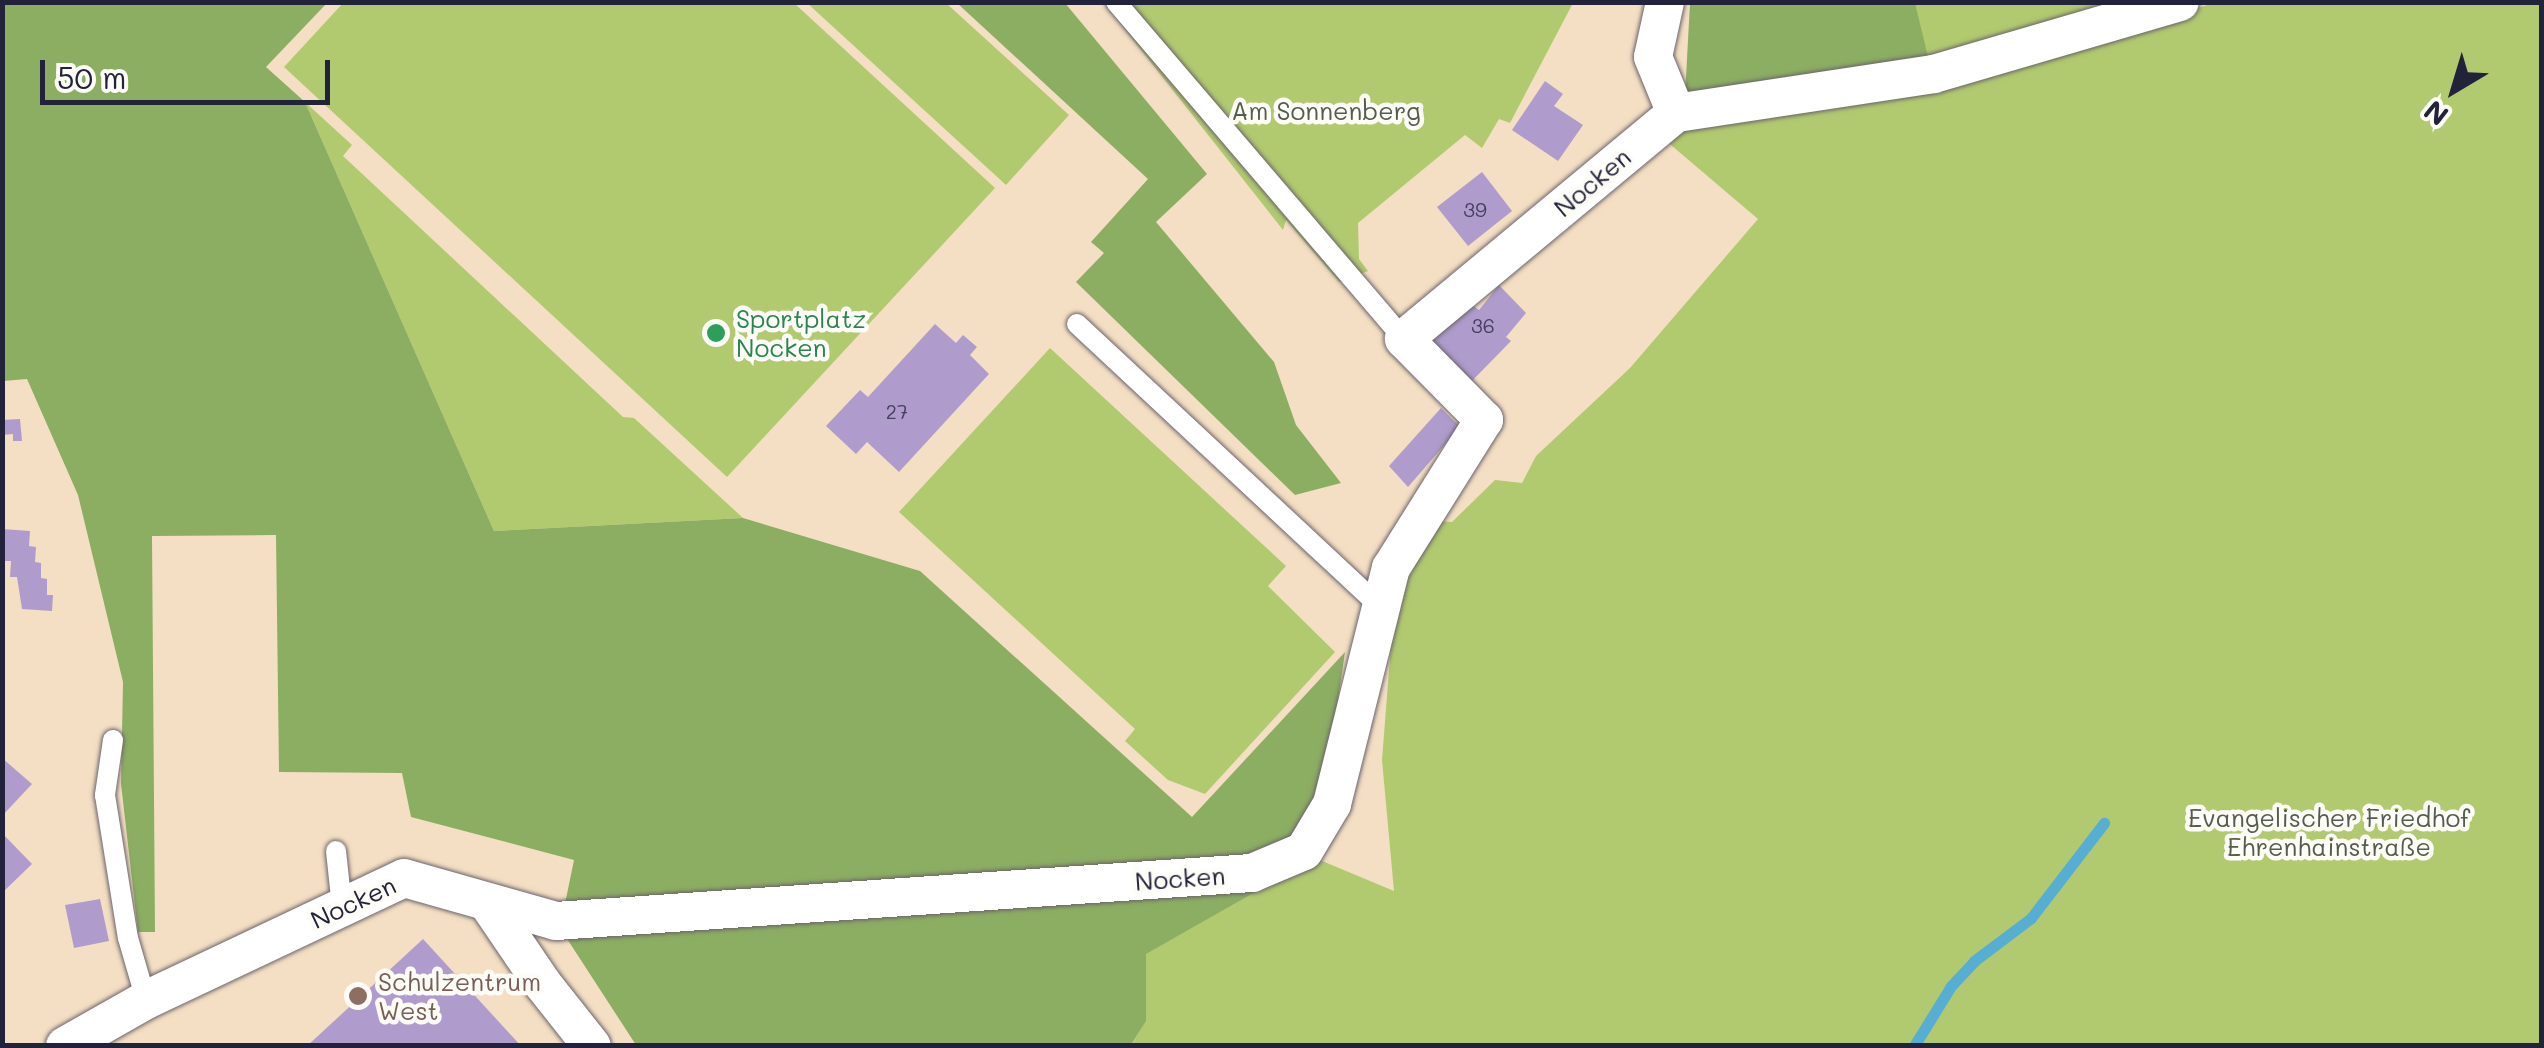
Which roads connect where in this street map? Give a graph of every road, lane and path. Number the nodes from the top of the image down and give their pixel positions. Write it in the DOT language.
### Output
graph roads {
  1 [pos="1116,2"];
  2 [pos="1665,2"];
  3 [pos="2180,2"];
  4 [pos="1676,112"];
  5 [pos="1076,324"];
  6 [pos="1404,339"];
  7 [pos="1380,607"];
  8 [pos="112,740"];
  9 [pos="336,851"];
  10 [pos="487,902"];
  11 [pos="342,908"];
  12 [pos="146,1000"];
  13 [pos="65,1046"];
  14 [pos="592,1046"];
  1 -- 6 [label="lane"];
  2 -- 4 [label="street"];
  3 -- 4 [label="street"];
  4 -- 6 [label="street, Nocken"];
  5 -- 7 [label="lane"];
  6 -- 7 [label="street, Nocken"];
  7 -- 10 [label="street, Nocken"];
  8 -- 12 [label="lane"];
  9 -- 11 [label="lane"];
  10 -- 11 [label="street, Nocken"];
  10 -- 14 [label="street"];
  11 -- 12 [label="street, Nocken"];
  12 -- 13 [label="street, Nocken"];
}
